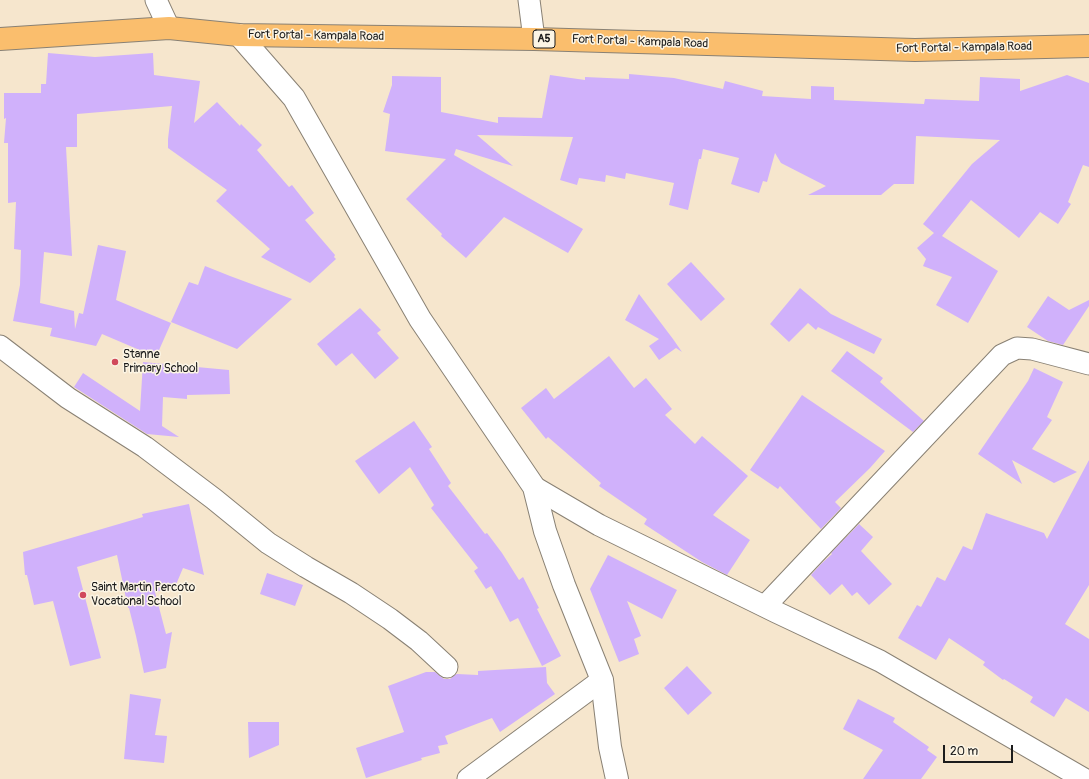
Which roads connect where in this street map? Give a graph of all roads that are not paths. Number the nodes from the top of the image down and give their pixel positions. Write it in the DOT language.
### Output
graph roads {
  1 [pos="156,0"];
  2 [pos="529,0"];
  3 [pos="169,28"];
  4 [pos="239,35"];
  5 [pos="0,39"];
  6 [pos="534,39"];
  7 [pos="1089,46"];
  8 [pos="0,346"];
  9 [pos="1089,364"];
  10 [pos="534,487"];
  11 [pos="765,606"];
  12 [pos="446,667"];
  13 [pos="602,680"];
  14 [pos="468,779"];
  15 [pos="617,779"];
  16 [pos="1084,779"];
  1 -- 3 [label="street"];
  2 -- 6 [label="street"];
  3 -- 4 [label="main road, Fort Portal - Kampala Road / A5"];
  3 -- 5 [label="main road, Fort Portal - Kampala Road / A5"];
  4 -- 6 [label="main road, Fort Portal - Kampala Road / A5"];
  4 -- 10 [label="street"];
  6 -- 7 [label="main road, Fort Portal - Kampala Road / A5"];
  8 -- 12 [label="street"];
  9 -- 11 [label="street"];
  10 -- 11 [label="street"];
  10 -- 13 [label="street"];
  11 -- 16 [label="street"];
  13 -- 14 [label="street"];
  13 -- 15 [label="street"];
}
